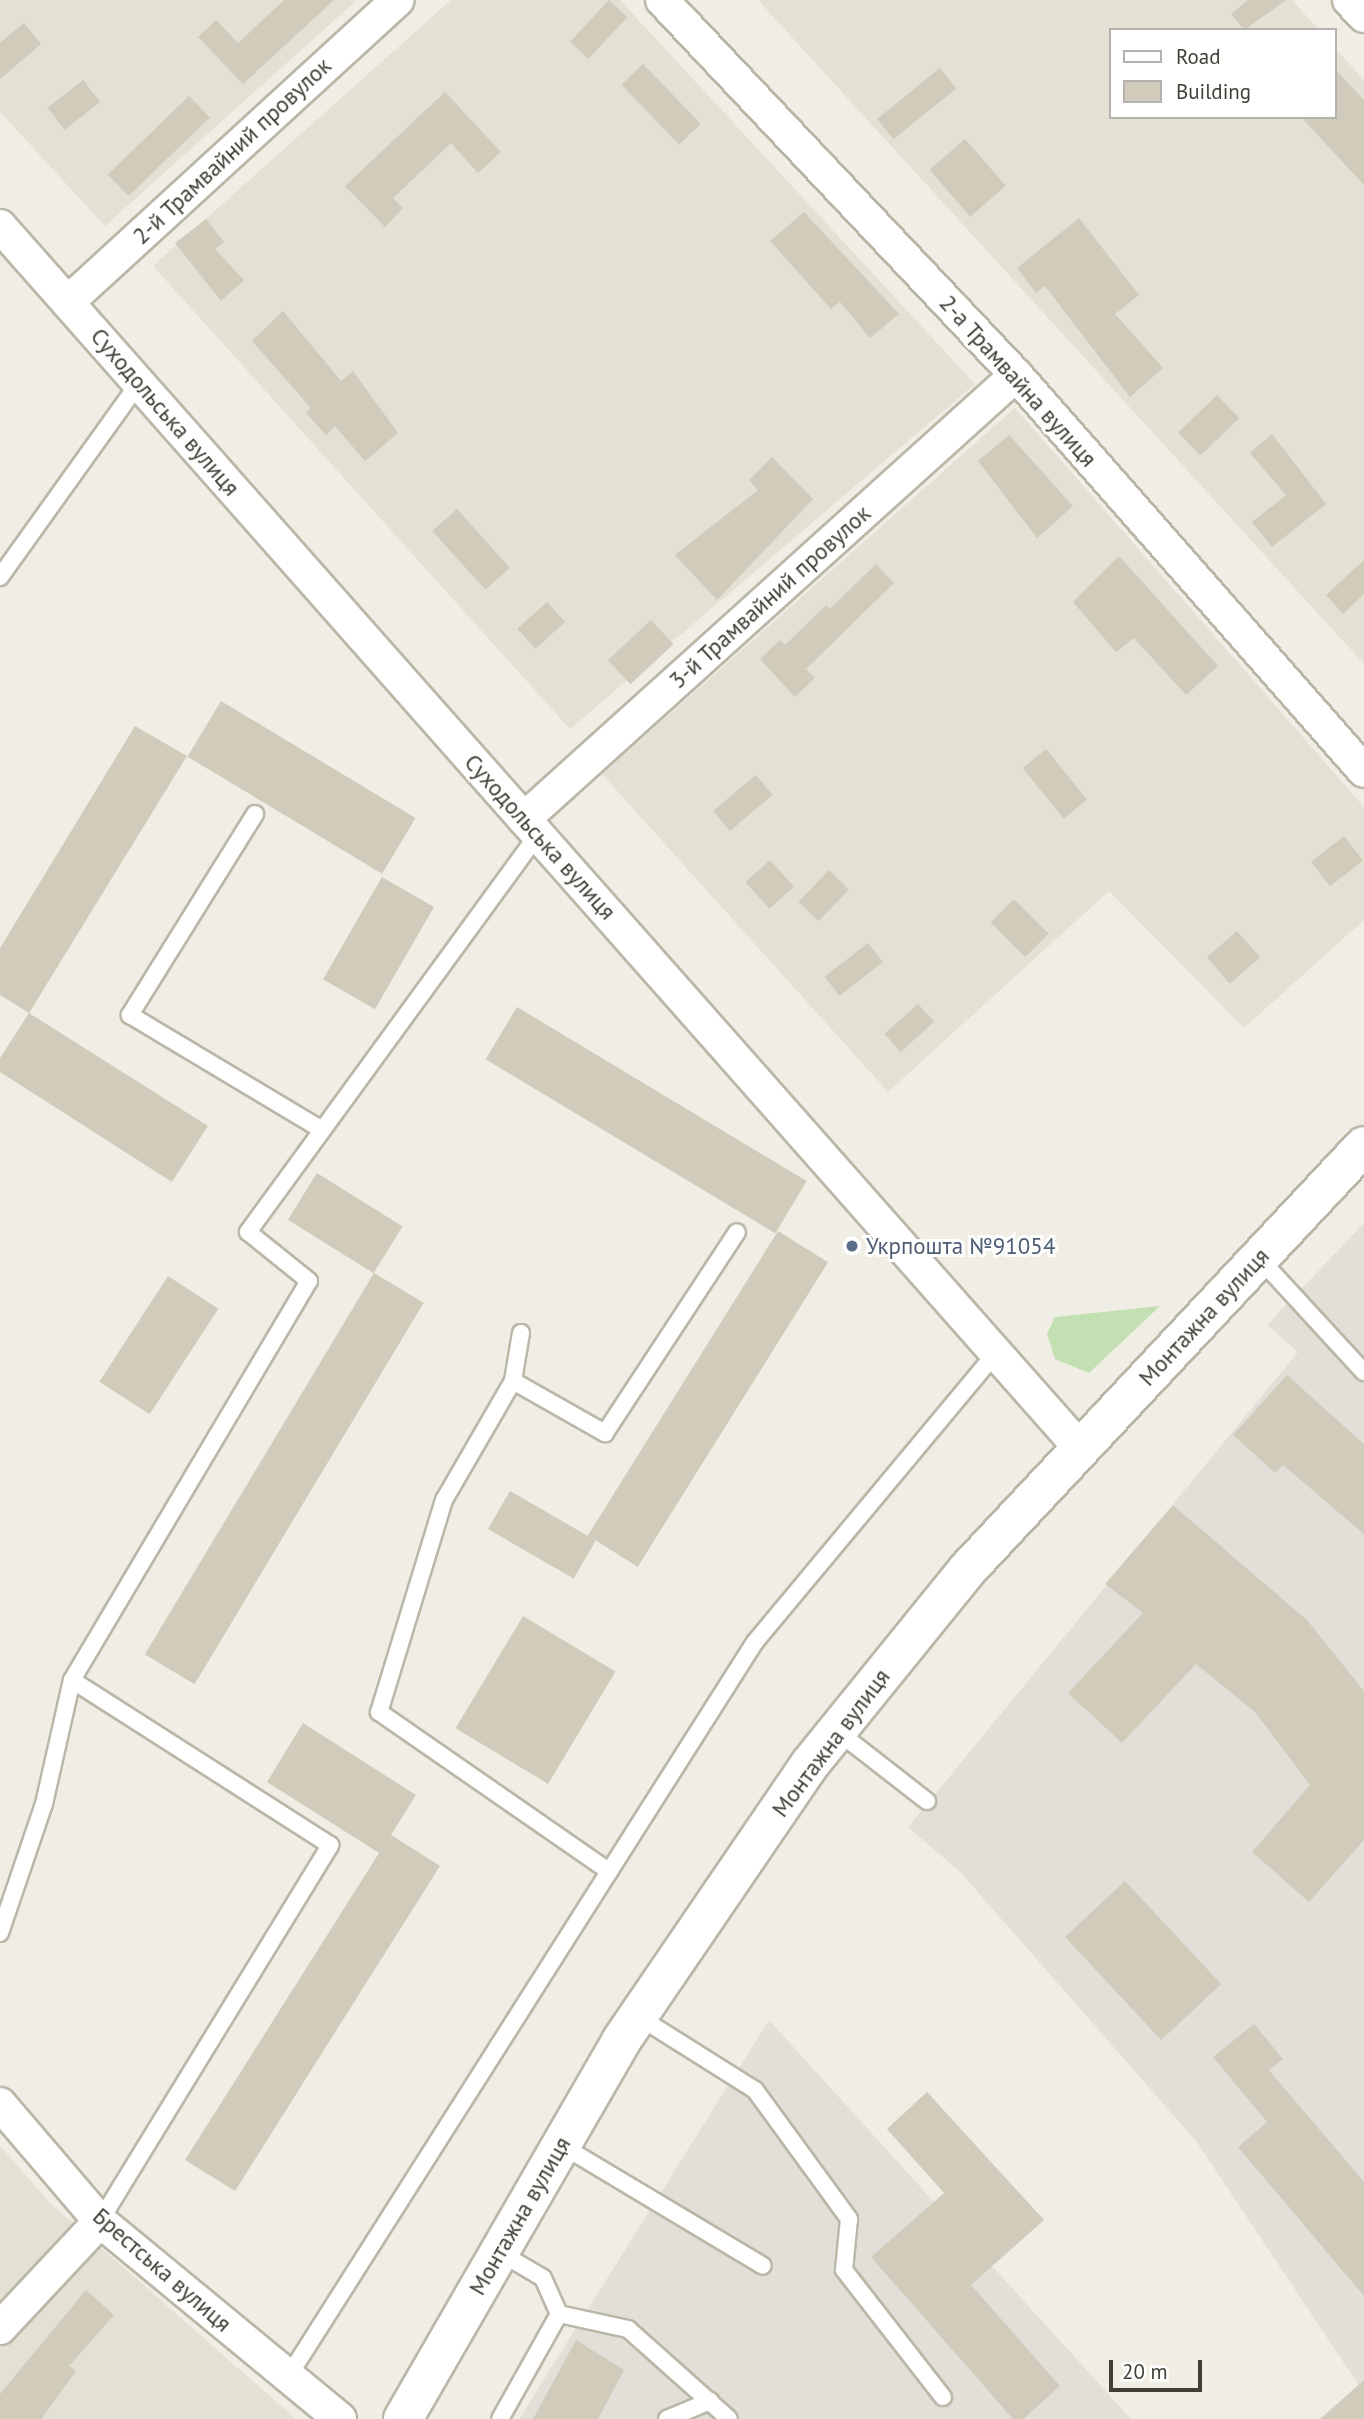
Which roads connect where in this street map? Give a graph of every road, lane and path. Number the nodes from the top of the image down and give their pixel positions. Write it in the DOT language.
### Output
graph roads {
  1 [pos="397,0"];
  2 [pos="662,0"];
  3 [pos="1349,0"];
  4 [pos="1364,16"];
  5 [pos="0,226"];
  6 [pos="11,252"];
  7 [pos="68,302"];
  8 [pos="1016,375"];
  9 [pos="139,383"];
  10 [pos="0,577"];
  11 [pos="1364,771"];
  12 [pos="255,814"];
  13 [pos="531,827"];
  14 [pos="322,1130"];
  15 [pos="1364,1146"];
  16 [pos="737,1232"];
  17 [pos="1259,1258"];
  18 [pos="521,1333"];
  19 [pos="996,1353"];
  20 [pos="1364,1373"];
  21 [pos="513,1381"];
  22 [pos="1081,1449"];
  23 [pos="72,1679"];
  24 [pos="837,1731"];
  25 [pos="927,1801"];
  26 [pos="609,1871"];
  27 [pos="0,1933"];
  28 [pos="639,2017"];
  29 [pos="0,2104"];
  30 [pos="561,2145"];
  31 [pos="100,2221"];
  32 [pos="499,2252"];
  33 [pos="763,2266"];
  34 [pos="559,2314"];
  35 [pos="0,2328"];
  36 [pos="288,2377"];
  37 [pos="943,2397"];
  38 [pos="710,2401"];
  39 [pos="408,2417"];
  40 [pos="340,2419"];
  41 [pos="499,2419"];
  42 [pos="667,2419"];
  43 [pos="729,2419"];
  1 -- 7 [label="street, 2-й Трамвайний провулок"];
  2 -- 8 [label="street, 2-а Трамвайна вулиця"];
  3 -- 4 [label="street"];
  5 -- 6 [label="street, Суходольська вулиця"];
  6 -- 7 [label="street, Суходольська вулиця"];
  7 -- 9 [label="street, Суходольська вулиця"];
  8 -- 11 [label="street, 2-а Трамвайна вулиця"];
  8 -- 13 [label="street, 3-й Трамвайний провулок"];
  9 -- 10 [label="lane"];
  9 -- 13 [label="street, Суходольська вулиця"];
  12 -- 14 [label="lane"];
  13 -- 14 [label="lane"];
  13 -- 19 [label="street, Суходольська вулиця"];
  14 -- 23 [label="lane"];
  15 -- 17 [label="street, Монтажна вулиця"];
  16 -- 21 [label="lane"];
  17 -- 20 [label="lane"];
  17 -- 22 [label="street, Монтажна вулиця"];
  18 -- 21 [label="lane"];
  19 -- 22 [label="street, Суходольська вулиця"];
  19 -- 26 [label="lane"];
  21 -- 26 [label="lane"];
  22 -- 24 [label="street, Монтажна вулиця"];
  23 -- 27 [label="lane"];
  23 -- 31 [label="lane"];
  24 -- 25 [label="lane"];
  24 -- 28 [label="street, Монтажна вулиця"];
  26 -- 36 [label="lane"];
  28 -- 30 [label="street, Монтажна вулиця"];
  28 -- 37 [label="lane"];
  29 -- 31 [label="street, Брестська вулиця"];
  30 -- 32 [label="street, Монтажна вулиця"];
  30 -- 33 [label="lane"];
  31 -- 35 [label="street"];
  31 -- 36 [label="street, Брестська вулиця"];
  32 -- 34 [label="lane"];
  32 -- 39 [label="street, Монтажна вулиця"];
  34 -- 38 [label="lane"];
  34 -- 41 [label="lane"];
  36 -- 40 [label="street, Брестська вулиця"];
  38 -- 42 [label="lane"];
  38 -- 43 [label="lane"];
}
